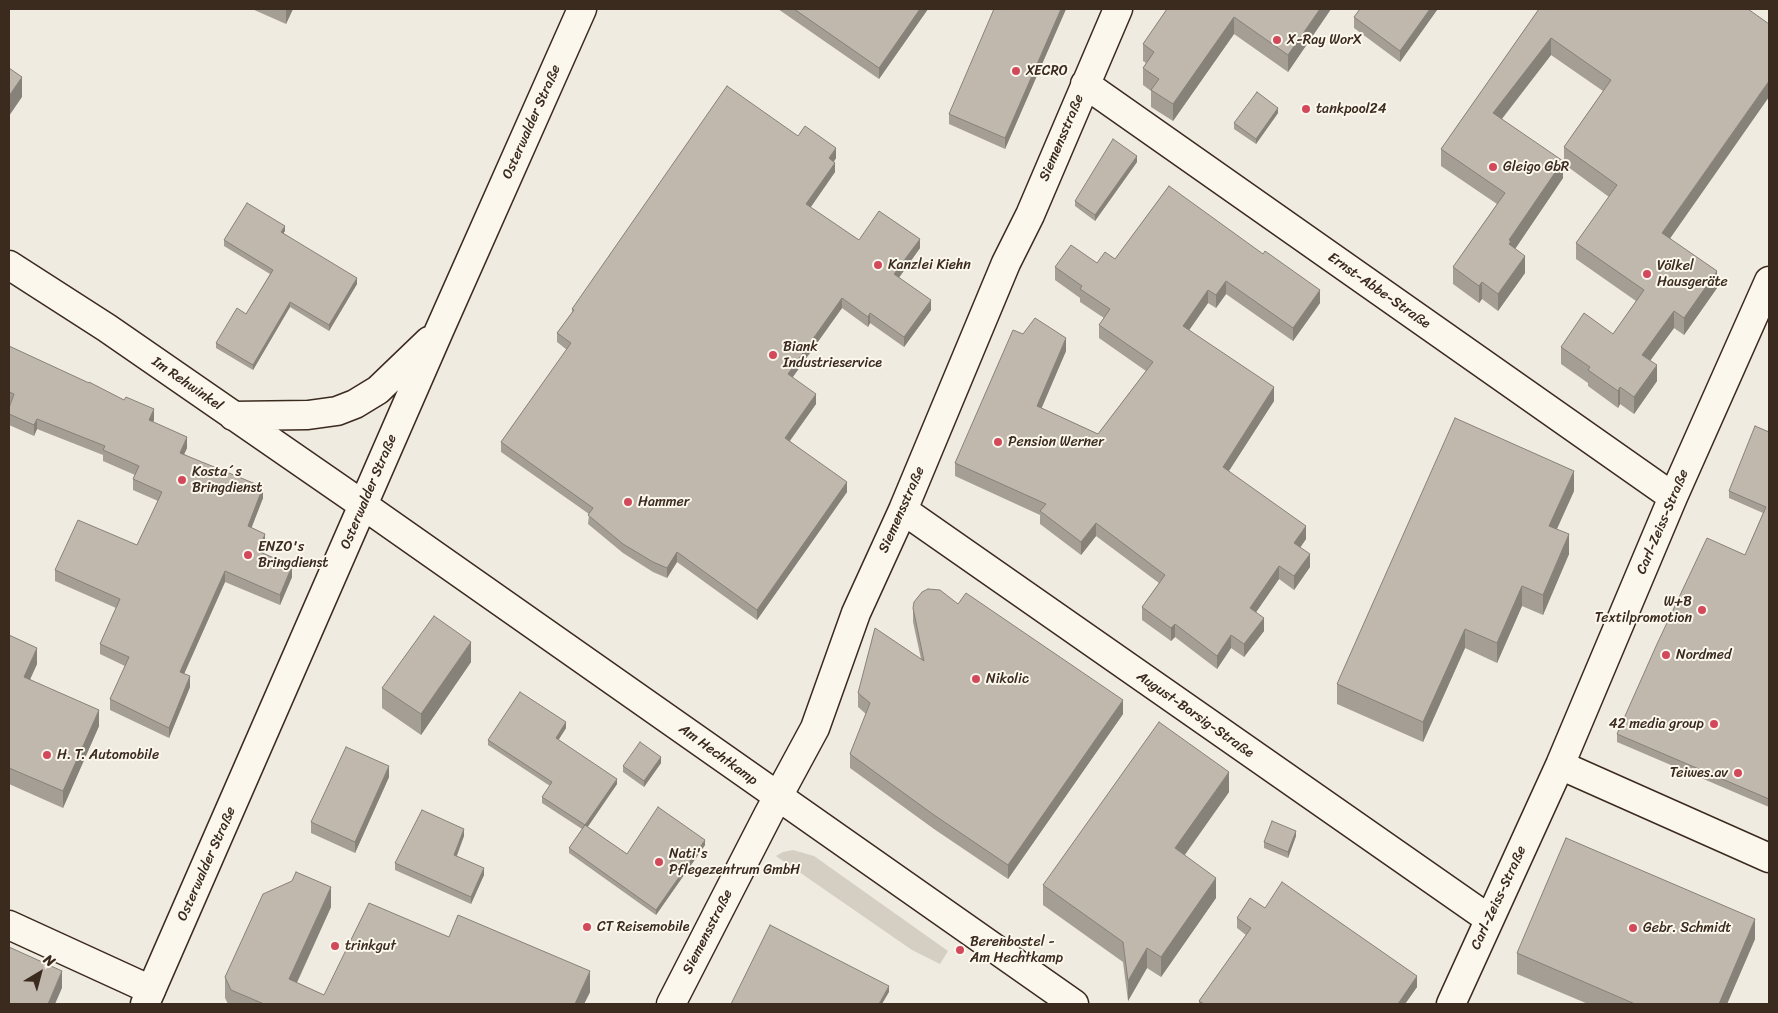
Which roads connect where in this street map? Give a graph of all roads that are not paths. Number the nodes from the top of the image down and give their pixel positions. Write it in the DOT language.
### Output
graph roads {
  1 [pos="582,9"];
  2 [pos="1118,9"];
  3 [pos="1085,84"];
  4 [pos="9,265"];
  5 [pos="1769,281"];
  6 [pos="439,331"];
  7 [pos="233,416"];
  8 [pos="1673,498"];
  9 [pos="364,505"];
  10 [pos="903,510"];
  11 [pos="1560,765"];
  12 [pos="778,798"];
  13 [pos="1769,858"];
  14 [pos="1488,919"];
  15 [pos="9,925"];
  16 [pos="148,997"];
  17 [pos="671,1004"];
  18 [pos="1074,1004"];
  19 [pos="1451,1004"];
  1 -- 6 [label="street, Osterwalder Straße"];
  2 -- 3 [label="street, Siemensstraße"];
  3 -- 8 [label="street, Ernst-Abbe-Straße"];
  3 -- 10 [label="street, Siemensstraße"];
  4 -- 7 [label="street, Im Rehwinkel"];
  5 -- 8 [label="street, Carl-Zeiss-Straße"];
  6 -- 7 [label="street"];
  6 -- 9 [label="street, Osterwalder Straße"];
  7 -- 9 [label="street, Im Rehwinkel"];
  8 -- 11 [label="street, Carl-Zeiss-Straße"];
  9 -- 12 [label="street, Am Hechtkamp"];
  9 -- 16 [label="street, Osterwalder Straße"];
  10 -- 12 [label="street, Siemensstraße"];
  10 -- 14 [label="street, August-Borsig-Straße"];
  11 -- 13 [label="street"];
  11 -- 14 [label="street, Carl-Zeiss-Straße"];
  12 -- 17 [label="street, Siemensstraße"];
  12 -- 18 [label="street, Am Hechtkamp"];
  14 -- 19 [label="street, Carl-Zeiss-Straße"];
  15 -- 16 [label="street"];
}
